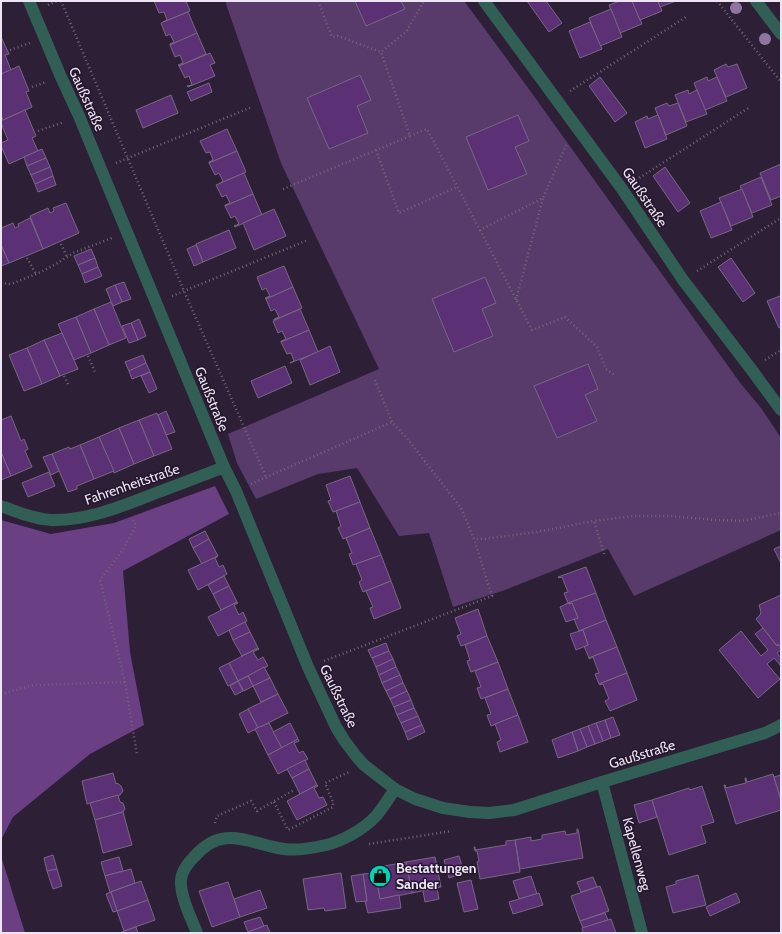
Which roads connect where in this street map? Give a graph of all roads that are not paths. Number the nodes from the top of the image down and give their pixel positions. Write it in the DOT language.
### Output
graph roads {
  1 [pos="29,1"];
  2 [pos="484,1"];
  3 [pos="756,1"];
  4 [pos="781,34"];
  5 [pos="781,410"];
  6 [pos="224,467"];
  7 [pos="1,506"];
  8 [pos="781,726"];
  9 [pos="602,782"];
  10 [pos="395,789"];
  11 [pos="197,933"];
  12 [pos="642,933"];
  1 -- 6 [label="street, Gaußstraße"];
  2 -- 5 [label="street, Gaußstraße"];
  3 -- 4 [label="street"];
  6 -- 7 [label="street, Fahrenheitstraße"];
  6 -- 10 [label="street, Gaußstraße"];
  8 -- 9 [label="street, Gaußstraße"];
  9 -- 10 [label="street, Gaußstraße"];
  9 -- 12 [label="street, Kapellenweg"];
  10 -- 11 [label="street"];
}
